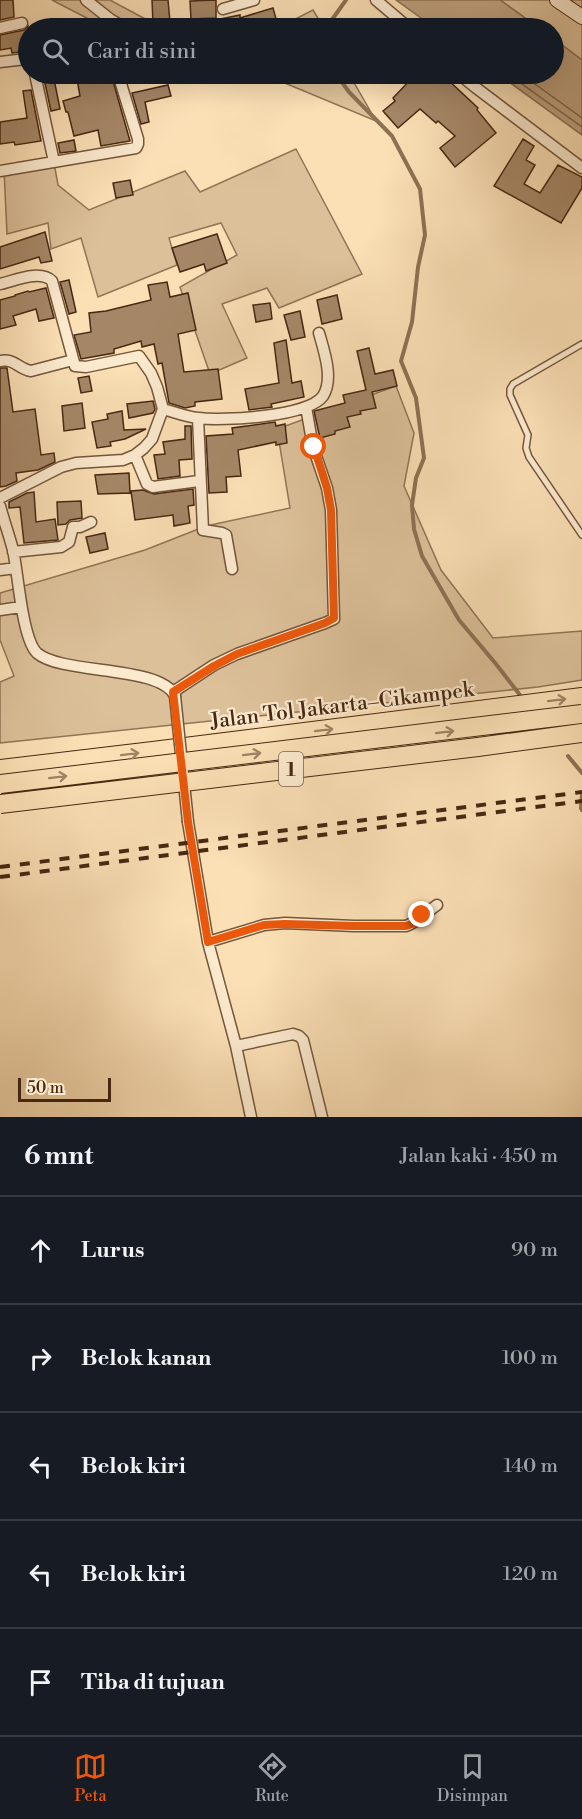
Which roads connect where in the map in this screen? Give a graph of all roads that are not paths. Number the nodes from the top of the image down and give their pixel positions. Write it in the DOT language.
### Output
graph roads {
  1 [pos="86,0"];
  2 [pos="254,0"];
  3 [pos="376,0"];
  4 [pos="557,0"];
  5 [pos="223,9"];
  6 [pos="582,17"];
  7 [pos="105,18"];
  8 [pos="397,18"];
  9 [pos="18,24"];
  10 [pos="0,28"];
  11 [pos="18,59"];
  12 [pos="0,62"];
  13 [pos="37,84"];
  14 [pos="121,84"];
  15 [pos="471,84"];
  16 [pos="54,162"];
  17 [pos="582,168"];
  18 [pos="0,171"];
  19 [pos="0,284"];
  20 [pos="320,333"];
  21 [pos="582,344"];
  22 [pos="73,360"];
  23 [pos="0,361"];
  24 [pos="306,407"];
  25 [pos="163,410"];
  26 [pos="198,418"];
  27 [pos="135,455"];
  28 [pos="200,481"];
  29 [pos="0,498"];
  30 [pos="0,506"];
  31 [pos="91,522"];
  32 [pos="582,536"];
  33 [pos="13,552"];
  34 [pos="16,568"];
  35 [pos="232,569"];
  36 [pos="0,570"];
  37 [pos="21,607"];
  38 [pos="0,610"];
  39 [pos="174,694"];
  40 [pos="582,697"];
  41 [pos="582,714"];
  42 [pos="582,735"];
  43 [pos="3,768"];
  44 [pos="0,784"];
  45 [pos="0,805"];
  46 [pos="437,905"];
  47 [pos="208,942"];
  48 [pos="236,1046"];
  49 [pos="251,1117"];
  50 [pos="322,1117"];
  1 -- 7 [label="street"];
  2 -- 5 [label="street"];
  3 -- 8 [label="street"];
  4 -- 6 [label="main road"];
  9 -- 10 [label="street"];
  11 -- 12 [label="street"];
  13 -- 16 [label="street"];
  14 -- 16 [label="street"];
  15 -- 17 [label="street"];
  16 -- 18 [label="street"];
  19 -- 22 [label="street"];
  20 -- 24 [label="street"];
  21 -- 32 [label="lane"];
  22 -- 23 [label="street"];
  22 -- 25 [label="street"];
  24 -- 26 [label="street"];
  24 -- 39 [label="street"];
  25 -- 26 [label="street"];
  25 -- 27 [label="street"];
  26 -- 28 [label="street"];
  27 -- 28 [label="street"];
  27 -- 29 [label="street"];
  28 -- 35 [label="street"];
  30 -- 33 [label="street"];
  31 -- 33 [label="street"];
  33 -- 34 [label="street"];
  34 -- 36 [label="street"];
  34 -- 37 [label="street"];
  37 -- 38 [label="street"];
  37 -- 39 [label="street"];
  39 -- 47 [label="street, bridge"];
  43 -- 40 [label="highway, Jalan Tol Jakarta–Cikampek / 1, one-way"];
  44 -- 41 [label="highway, 1, one-way, bridge"];
  42 -- 45 [label="highway, 1, bridge"];
  46 -- 47 [label="street"];
  47 -- 48 [label="street"];
  48 -- 49 [label="street"];
  48 -- 50 [label="street"];
}
